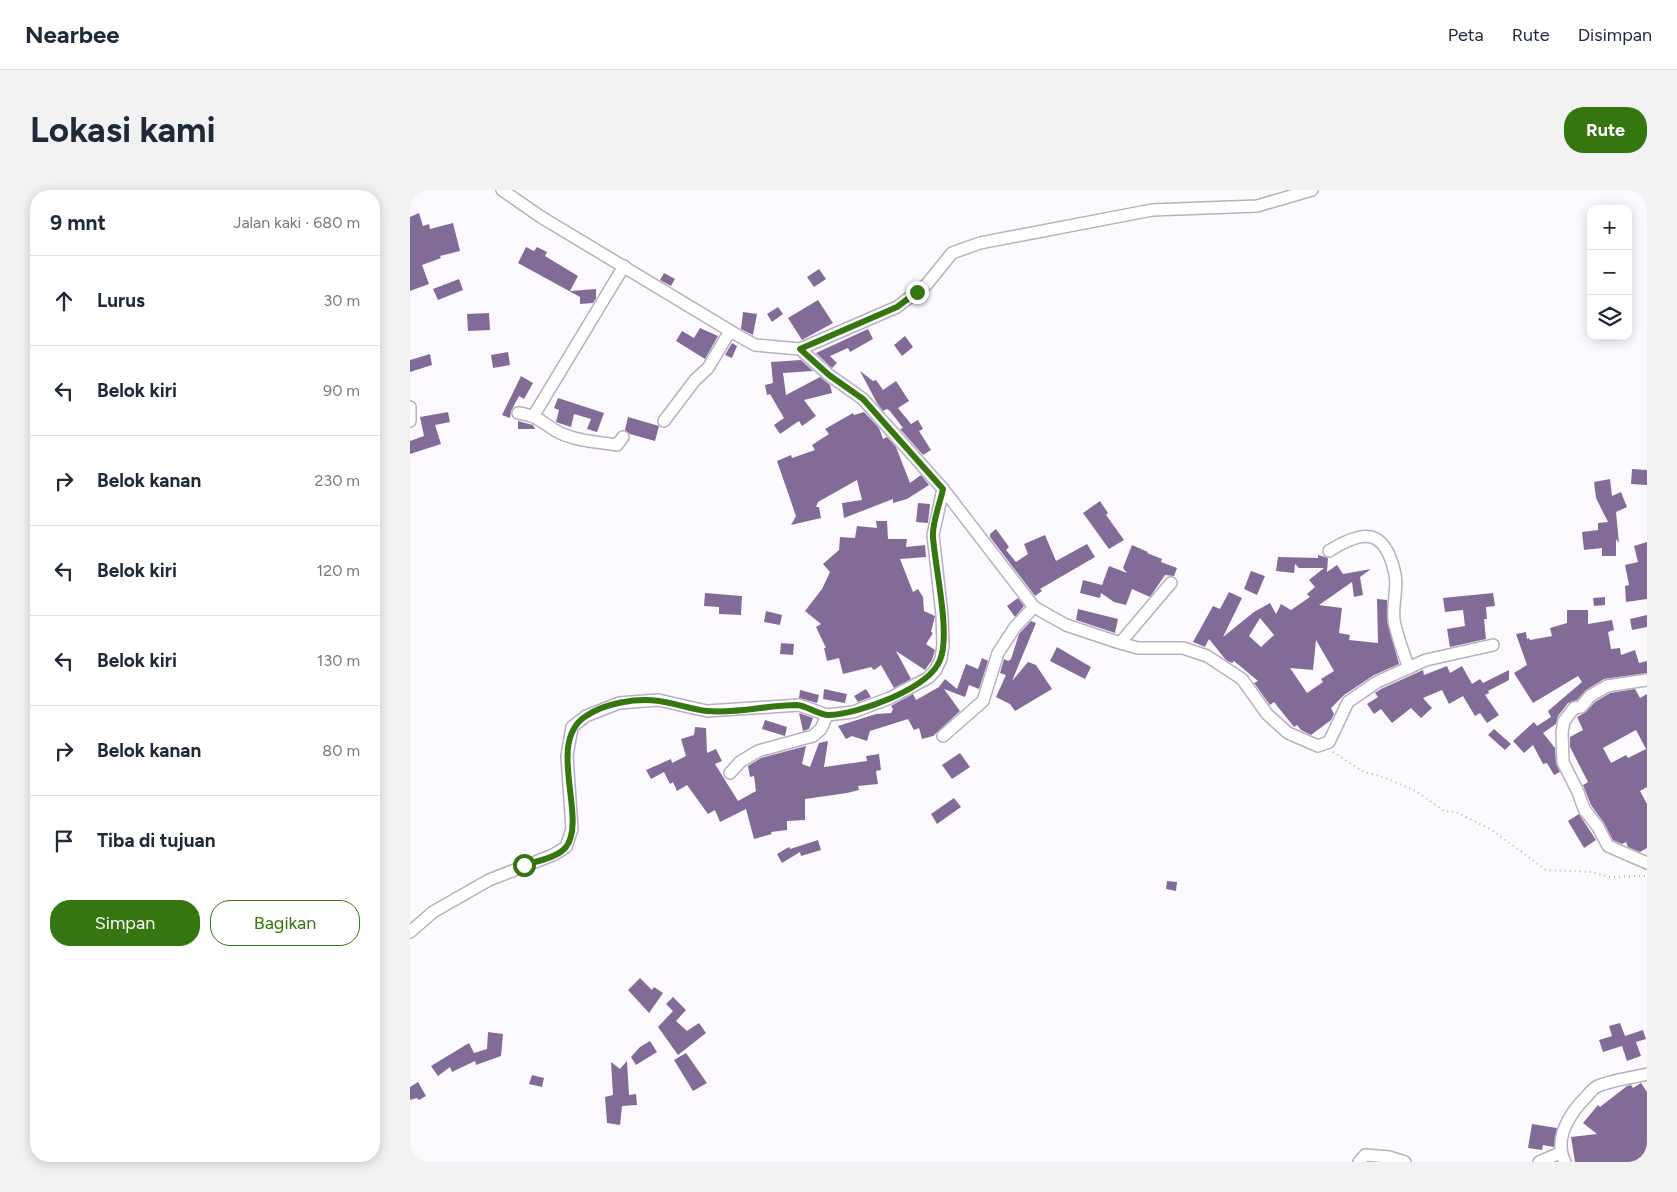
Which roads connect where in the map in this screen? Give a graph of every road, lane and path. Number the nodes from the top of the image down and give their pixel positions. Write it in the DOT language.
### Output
graph roads {
  1 [pos="502,190"];
  2 [pos="1312,190"];
  3 [pos="624,266"];
  4 [pos="730,331"];
  5 [pos="800,349"];
  6 [pos="410,407"];
  7 [pos="518,412"];
  8 [pos="534,415"];
  9 [pos="410,421"];
  10 [pos="664,421"];
  11 [pos="623,437"];
  12 [pos="943,489"];
  13 [pos="1329,551"];
  14 [pos="1170,583"];
  15 [pos="1034,607"];
  16 [pos="1120,643"];
  17 [pos="1493,645"];
  18 [pos="1409,668"];
  19 [pos="1647,680"];
  20 [pos="827,715"];
  21 [pos="943,736"];
  22 [pos="1324,746"];
  23 [pos="730,773"];
  24 [pos="1647,863"];
  25 [pos="1647,876"];
  26 [pos="410,932"];
  27 [pos="1647,1074"];
  28 [pos="1562,1158"];
  29 [pos="1359,1162"];
  30 [pos="1405,1162"];
  31 [pos="1539,1162"];
  1 -- 3 [label="street"];
  2 -- 5 [label="street"];
  3 -- 4 [label="street"];
  3 -- 8 [label="street"];
  4 -- 5 [label="street"];
  4 -- 10 [label="street"];
  5 -- 12 [label="street"];
  6 -- 9 [label="street"];
  7 -- 8 [label="street"];
  8 -- 11 [label="street"];
  12 -- 15 [label="street"];
  12 -- 20 [label="street"];
  13 -- 18 [label="street"];
  14 -- 16 [label="street"];
  15 -- 16 [label="street"];
  15 -- 21 [label="street"];
  16 -- 22 [label="street"];
  17 -- 18 [label="street"];
  18 -- 22 [label="street"];
  19 -- 24 [label="street"];
  20 -- 23 [label="street"];
  20 -- 26 [label="street"];
  22 -- 25 [label="path"];
  27 -- 28 [label="street"];
  28 -- 31 [label="street"];
  29 -- 30 [label="street"];
}
